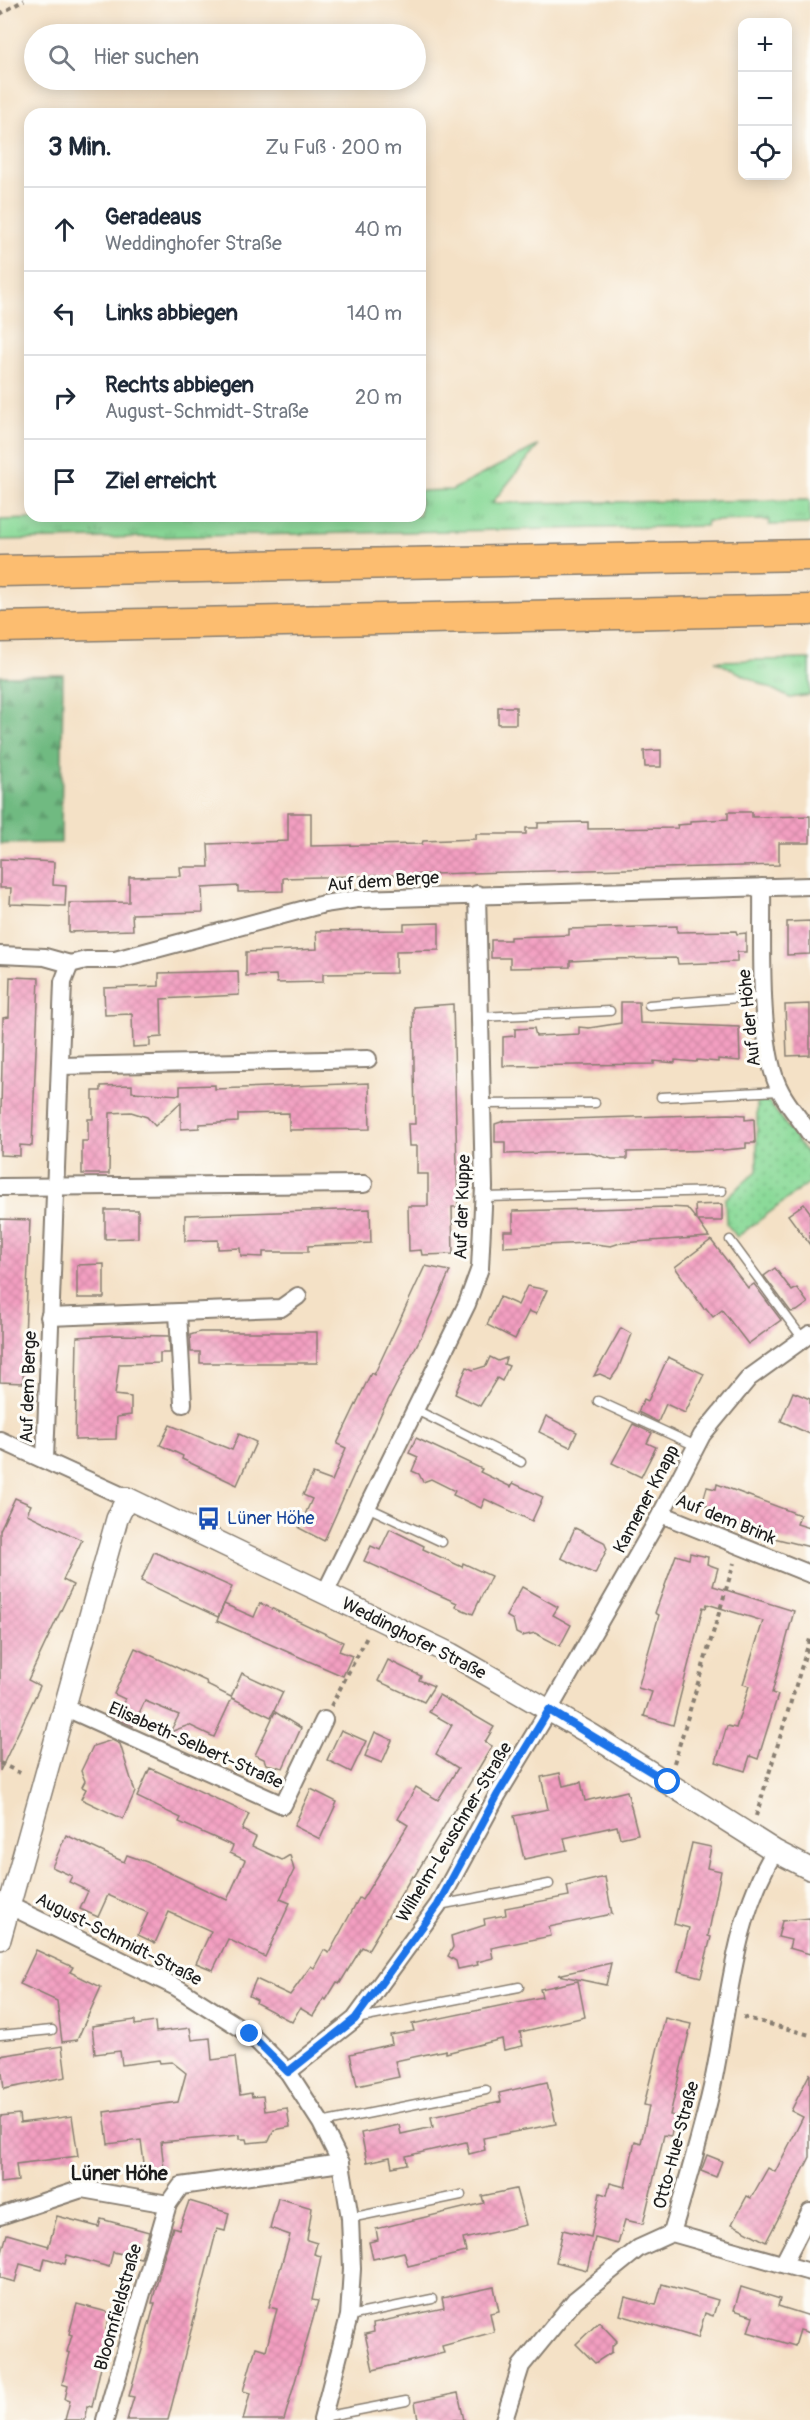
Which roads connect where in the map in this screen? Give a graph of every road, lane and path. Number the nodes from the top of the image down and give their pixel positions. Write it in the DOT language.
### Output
graph roads {
  1 [pos="24,0"];
  2 [pos="0,14"];
  3 [pos="810,555"];
  4 [pos="0,571"];
  5 [pos="810,610"];
  6 [pos="0,627"];
  7 [pos="810,886"];
  8 [pos="762,887"];
  9 [pos="477,894"];
  10 [pos="0,955"];
  11 [pos="70,964"];
  12 [pos="764,996"];
  13 [pos="650,1005"];
  14 [pos="610,1011"];
  15 [pos="480,1017"];
  16 [pos="368,1059"];
  17 [pos="60,1066"];
  18 [pos="780,1091"];
  19 [pos="661,1097"];
  20 [pos="595,1103"];
  21 [pos="482,1104"];
  22 [pos="810,1134"];
  23 [pos="364,1184"];
  24 [pos="0,1187"];
  25 [pos="57,1188"];
  26 [pos="722,1191"];
  27 [pos="484,1197"];
  28 [pos="730,1240"];
  29 [pos="298,1296"];
  30 [pos="178,1313"];
  31 [pos="49,1317"];
  32 [pos="806,1337"];
  33 [pos="598,1401"];
  34 [pos="183,1404"];
  35 [pos="413,1409"];
  36 [pos="0,1440"];
  37 [pos="696,1446"];
  38 [pos="45,1459"];
  39 [pos="521,1462"];
  40 [pos="127,1498"];
  41 [pos="367,1507"];
  42 [pos="661,1514"];
  43 [pos="442,1542"];
  44 [pos="739,1545"];
  45 [pos="810,1574"];
  46 [pos="325,1593"];
  47 [pos="378,1618"];
  48 [pos="810,1639"];
  49 [pos="66,1707"];
  50 [pos="549,1710"];
  51 [pos="324,1720"];
  52 [pos="675,1759"];
  53 [pos="0,1763"];
  54 [pos="43,1785"];
  55 [pos="758,1812"];
  56 [pos="775,1851"];
  57 [pos="810,1869"];
  58 [pos="549,1884"];
  59 [pos="5,1903"];
  60 [pos="438,1905"];
  61 [pos="0,1939"];
  62 [pos="519,1987"];
  63 [pos="725,2012"];
  64 [pos="355,2019"];
  65 [pos="52,2030"];
  66 [pos="0,2035"];
  67 [pos="810,2035"];
  68 [pos="288,2072"];
  69 [pos="486,2090"];
  70 [pos="321,2123"];
  71 [pos="341,2163"];
  72 [pos="461,2195"];
  73 [pos="168,2204"];
  74 [pos="810,2212"];
  75 [pos="0,2216"];
  76 [pos="350,2218"];
  77 [pos="672,2233"];
  78 [pos="783,2264"];
  79 [pos="810,2272"];
  80 [pos="432,2299"];
  81 [pos="349,2316"];
  82 [pos="406,2401"];
  83 [pos="322,2419"];
  84 [pos="105,2420"];
  85 [pos="504,2420"];
  1 -- 2 [label="path"];
  3 -- 4 [label="highway"];
  5 -- 6 [label="highway"];
  7 -- 8 [label="street, Auf dem Berge"];
  8 -- 9 [label="street, Auf dem Berge"];
  8 -- 12 [label="street, Auf der Höhe"];
  9 -- 11 [label="street, Auf dem Berge"];
  9 -- 15 [label="street, Auf der Kuppe"];
  10 -- 11 [label="street"];
  11 -- 17 [label="street, Auf dem Berge"];
  12 -- 13 [label="lane"];
  12 -- 18 [label="street, Auf der Höhe"];
  14 -- 15 [label="lane"];
  15 -- 21 [label="street, Auf der Kuppe"];
  16 -- 17 [label="street"];
  17 -- 25 [label="street, Auf dem Berge"];
  18 -- 19 [label="lane"];
  18 -- 22 [label="street, Auf der Höhe"];
  20 -- 21 [label="lane"];
  21 -- 27 [label="street, Auf der Kuppe"];
  23 -- 25 [label="street"];
  24 -- 25 [label="street"];
  25 -- 31 [label="street, Auf dem Berge"];
  26 -- 27 [label="lane"];
  27 -- 35 [label="street, Auf der Kuppe"];
  28 -- 32 [label="lane"];
  29 -- 30 [label="street, Auf dem Berge"];
  30 -- 31 [label="street, Auf dem Berge"];
  30 -- 34 [label="street"];
  31 -- 38 [label="street, Auf dem Berge"];
  32 -- 37 [label="street, Kamener Knapp"];
  33 -- 37 [label="lane"];
  35 -- 39 [label="lane"];
  35 -- 41 [label="street, Auf der Kuppe"];
  36 -- 38 [label="street, Weddinghofer Straße"];
  37 -- 42 [label="street, Kamener Knapp"];
  38 -- 40 [label="street, Weddinghofer Straße"];
  40 -- 46 [label="street, Weddinghofer Straße"];
  40 -- 49 [label="street"];
  41 -- 43 [label="lane"];
  41 -- 46 [label="street, Auf der Kuppe"];
  42 -- 44 [label="street, Auf dem Brink"];
  42 -- 50 [label="street, Kamener Knapp"];
  44 -- 45 [label="street, Auf dem Brink"];
  44 -- 52 [label="path"];
  46 -- 47 [label="street, Weddinghofer Straße"];
  47 -- 50 [label="street, Weddinghofer Straße"];
  47 -- 51 [label="path"];
  48 -- 55 [label="path"];
  49 -- 51 [label="street, Elisabeth-Selbert-Straße"];
  49 -- 54 [label="street"];
  50 -- 56 [label="street, Weddinghofer Straße"];
  50 -- 60 [label="street, Wilhelm-Leuschner-Straße"];
  53 -- 54 [label="path"];
  54 -- 59 [label="street"];
  56 -- 57 [label="street, Weddinghofer Straße"];
  56 -- 63 [label="street, Otto-Hue-Straße"];
  58 -- 60 [label="lane"];
  59 -- 61 [label="street"];
  59 -- 68 [label="street, August-Schmidt-Straße"];
  60 -- 64 [label="street, Wilhelm-Leuschner-Straße"];
  62 -- 64 [label="lane"];
  63 -- 67 [label="path"];
  63 -- 77 [label="street, Otto-Hue-Straße"];
  64 -- 68 [label="street, Wilhelm-Leuschner-Straße"];
  65 -- 66 [label="lane"];
  68 -- 70 [label="street, August-Schmidt-Straße"];
  69 -- 70 [label="lane"];
  70 -- 71 [label="street, August-Schmidt-Straße"];
  71 -- 73 [label="street"];
  71 -- 76 [label="street, August-Schmidt-Straße"];
  72 -- 76 [label="lane"];
  73 -- 75 [label="street"];
  73 -- 84 [label="street, Bloomfieldstraße"];
  74 -- 78 [label="street"];
  76 -- 81 [label="street, August-Schmidt-Straße"];
  77 -- 78 [label="street"];
  77 -- 85 [label="street, Otto-Hue-Straße"];
  78 -- 79 [label="street"];
  80 -- 81 [label="lane"];
  81 -- 83 [label="street, August-Schmidt-Straße"];
  82 -- 83 [label="lane"];
}
